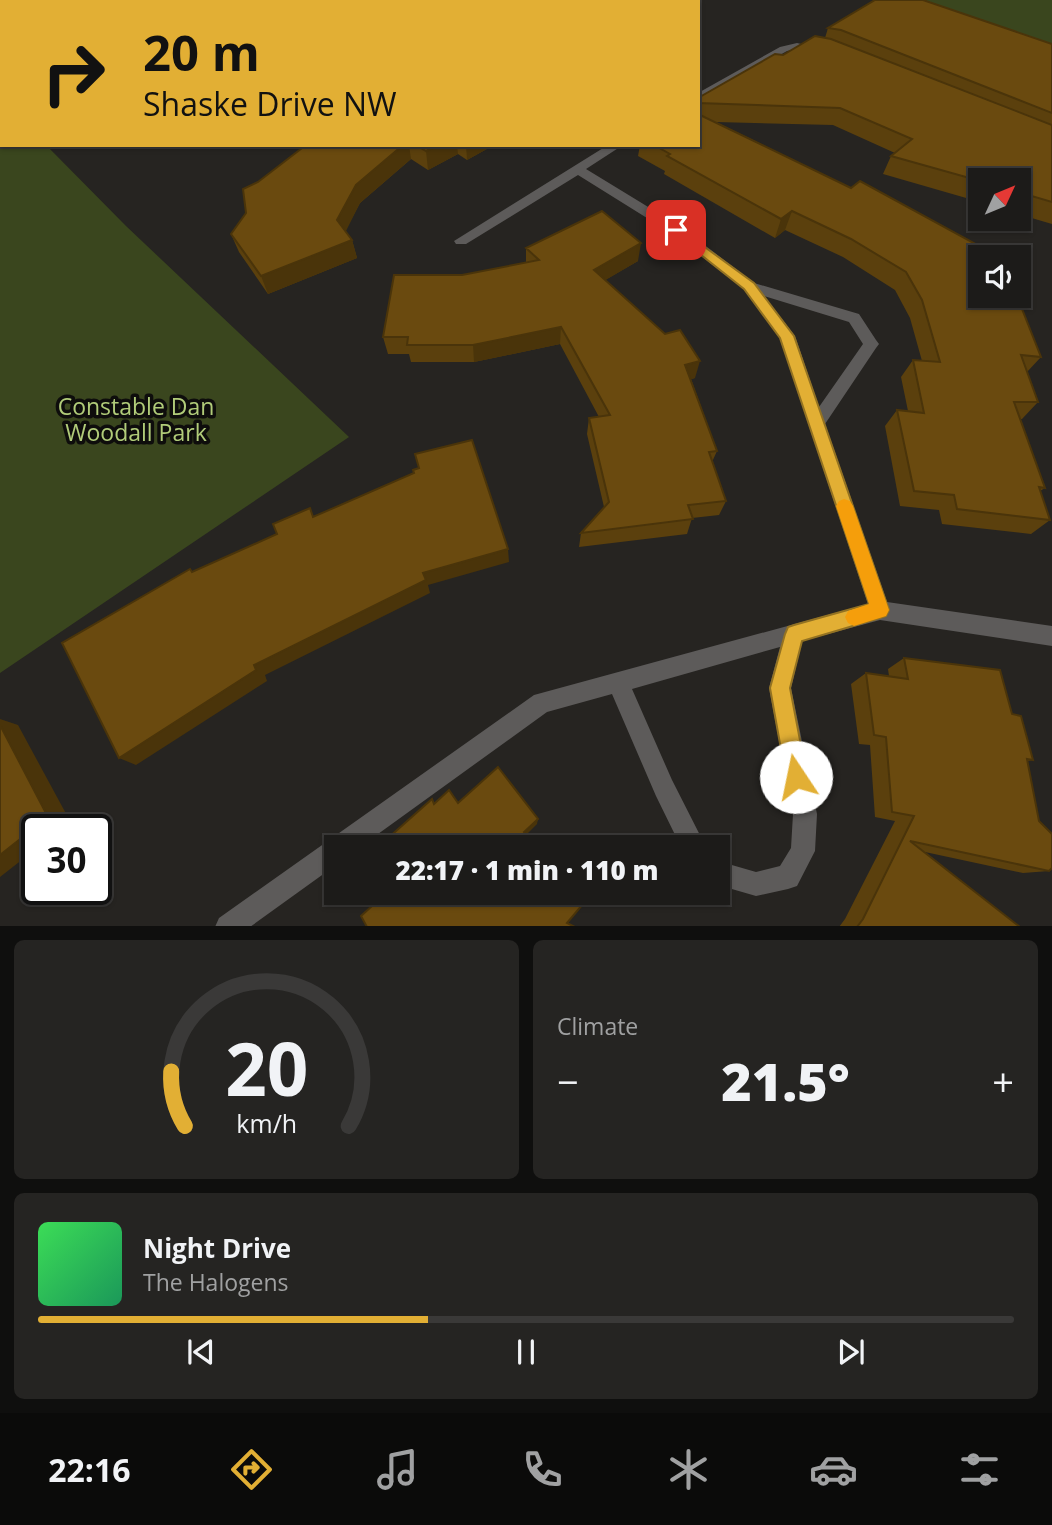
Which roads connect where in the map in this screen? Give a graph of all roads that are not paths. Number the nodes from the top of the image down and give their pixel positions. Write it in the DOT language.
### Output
graph roads {
  1 [pos="830,52"];
  2 [pos="700,97"];
  3 [pos="614,147"];
  4 [pos="577,169"];
  5 [pos="461,241"];
  6 [pos="749,286"];
  7 [pos="817,423"];
  8 [pos="880,610"];
  9 [pos="794,634"];
  10 [pos="1052,636"];
  11 [pos="618,682"];
  12 [pos="356,835"];
  13 [pos="688,835"];
  14 [pos="324,858"];
  15 [pos="730,876"];
  16 [pos="228,926"];
  1 -- 2 [label="street"];
  3 -- 4 [label="street"];
  4 -- 5 [label="street"];
  4 -- 6 [label="street"];
  6 -- 7 [label="street"];
  6 -- 7 [label="street"];
  7 -- 8 [label="street"];
  8 -- 9 [label="street"];
  8 -- 10 [label="street"];
  9 -- 11 [label="street"];
  9 -- 15 [label="street"];
  11 -- 12 [label="street"];
  11 -- 13 [label="street"];
  14 -- 16 [label="street"];
}
